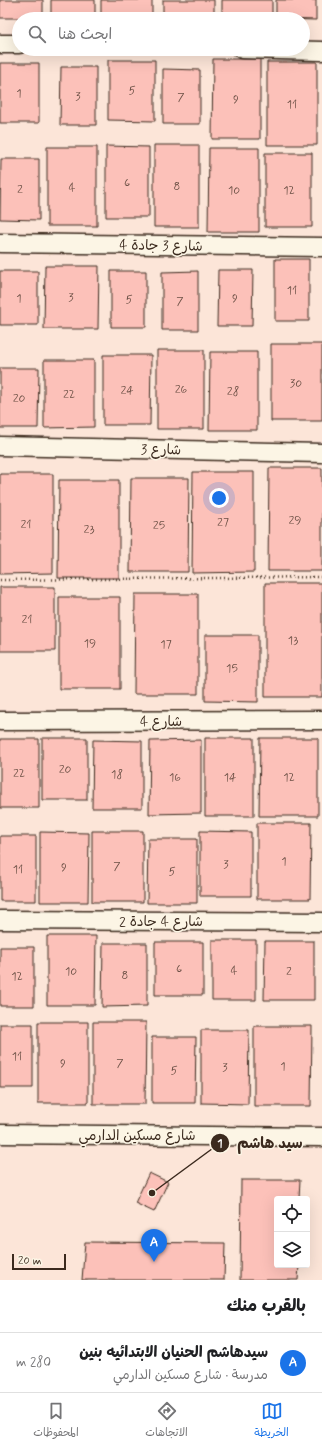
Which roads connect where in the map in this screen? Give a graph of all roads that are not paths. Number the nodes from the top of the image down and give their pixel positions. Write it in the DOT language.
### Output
graph roads {
  1 [pos="0,44"];
  2 [pos="12,44"];
  3 [pos="310,51"];
  4 [pos="322,51"];
  5 [pos="0,243"];
  6 [pos="322,247"];
  7 [pos="0,446"];
  8 [pos="322,453"];
  9 [pos="322,720"];
  10 [pos="0,721"];
  11 [pos="0,920"];
  12 [pos="322,922"];
  13 [pos="0,1134"];
  14 [pos="322,1137"];
  1 -- 2 [label="street"];
  3 -- 4 [label="street"];
  5 -- 6 [label="street, شارع 3 جادة 4"];
  7 -- 8 [label="street, شارع 3"];
  9 -- 10 [label="street, شارع 4"];
  11 -- 12 [label="street, شارع 4 جادة 2"];
  13 -- 14 [label="street, شارع مسكين الدارمي"];
}
